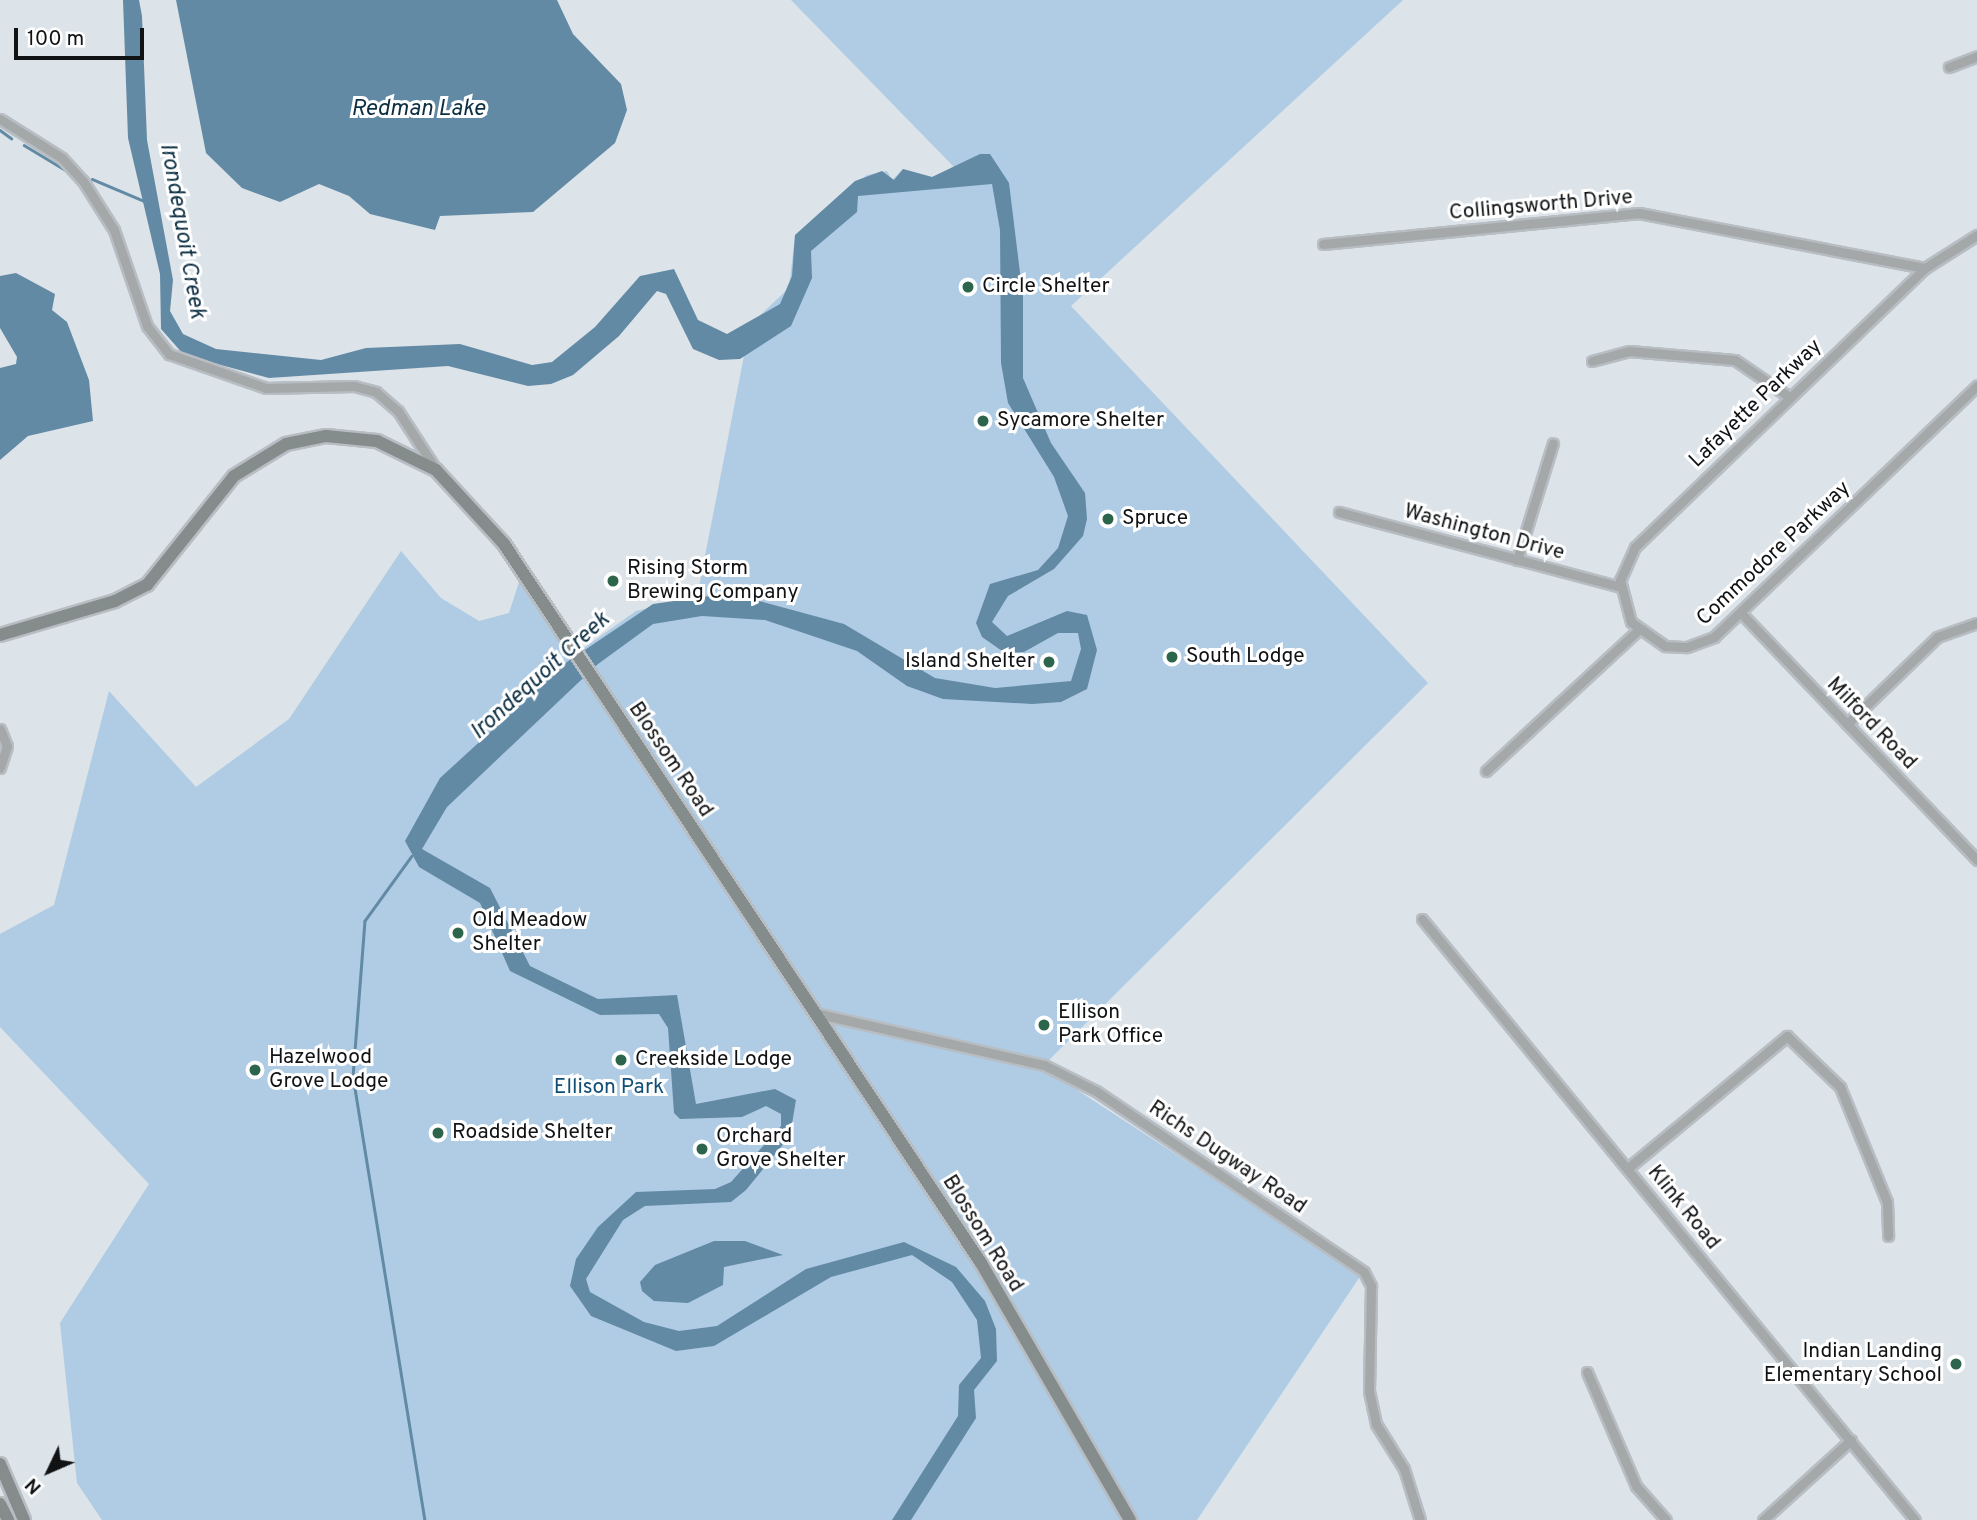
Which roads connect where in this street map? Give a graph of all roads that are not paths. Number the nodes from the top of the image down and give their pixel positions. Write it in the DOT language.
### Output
graph roads {
  1 [pos="1977,56"];
  2 [pos="1949,67"];
  3 [pos="0,119"];
  4 [pos="1977,235"];
  5 [pos="1324,244"];
  6 [pos="1925,268"];
  7 [pos="1592,361"];
  8 [pos="1977,386"];
  9 [pos="1788,396"];
  10 [pos="1553,443"];
  11 [pos="436,470"];
  12 [pos="1339,512"];
  13 [pos="1517,560"];
  14 [pos="1620,587"];
  15 [pos="1741,613"];
  16 [pos="1977,622"];
  17 [pos="1638,630"];
  18 [pos="0,635"];
  19 [pos="1847,724"];
  20 [pos="0,729"];
  21 [pos="0,768"];
  22 [pos="1486,771"];
  23 [pos="1975,854"];
  24 [pos="1423,919"];
  25 [pos="815,1013"];
  26 [pos="1628,1168"];
  27 [pos="1888,1236"];
  28 [pos="1587,1372"];
  29 [pos="1851,1440"];
  30 [pos="0,1464"];
  31 [pos="0,1504"];
  32 [pos="8,1520"];
  33 [pos="24,1520"];
  34 [pos="1130,1520"];
  35 [pos="1420,1520"];
  36 [pos="1666,1520"];
  37 [pos="1763,1520"];
  38 [pos="1915,1520"];
  1 -- 2 [label="street"];
  3 -- 11 [label="street"];
  4 -- 6 [label="street, Lafayette Parkway"];
  5 -- 6 [label="street, Collingsworth Drive"];
  6 -- 9 [label="street, Lafayette Parkway"];
  7 -- 9 [label="street"];
  8 -- 15 [label="street, Commodore Parkway"];
  9 -- 14 [label="street, Lafayette Parkway"];
  10 -- 13 [label="street"];
  11 -- 18 [label="street, Blossom Road"];
  11 -- 25 [label="street, Blossom Road"];
  12 -- 13 [label="street, Washington Drive"];
  13 -- 14 [label="street, Washington Drive"];
  14 -- 17 [label="street"];
  15 -- 17 [label="street, Commodore Parkway"];
  15 -- 19 [label="street, Milford Road"];
  16 -- 19 [label="street"];
  17 -- 22 [label="street"];
  19 -- 23 [label="street, Milford Road"];
  20 -- 21 [label="street"];
  24 -- 26 [label="street, Klink Road"];
  25 -- 34 [label="street, Blossom Road"];
  25 -- 35 [label="street, Richs Dugway Road"];
  26 -- 27 [label="street"];
  26 -- 29 [label="street, Klink Road"];
  28 -- 36 [label="street"];
  29 -- 37 [label="street"];
  29 -- 38 [label="street, Klink Road"];
  30 -- 33 [label="street"];
  31 -- 32 [label="street"];
}
